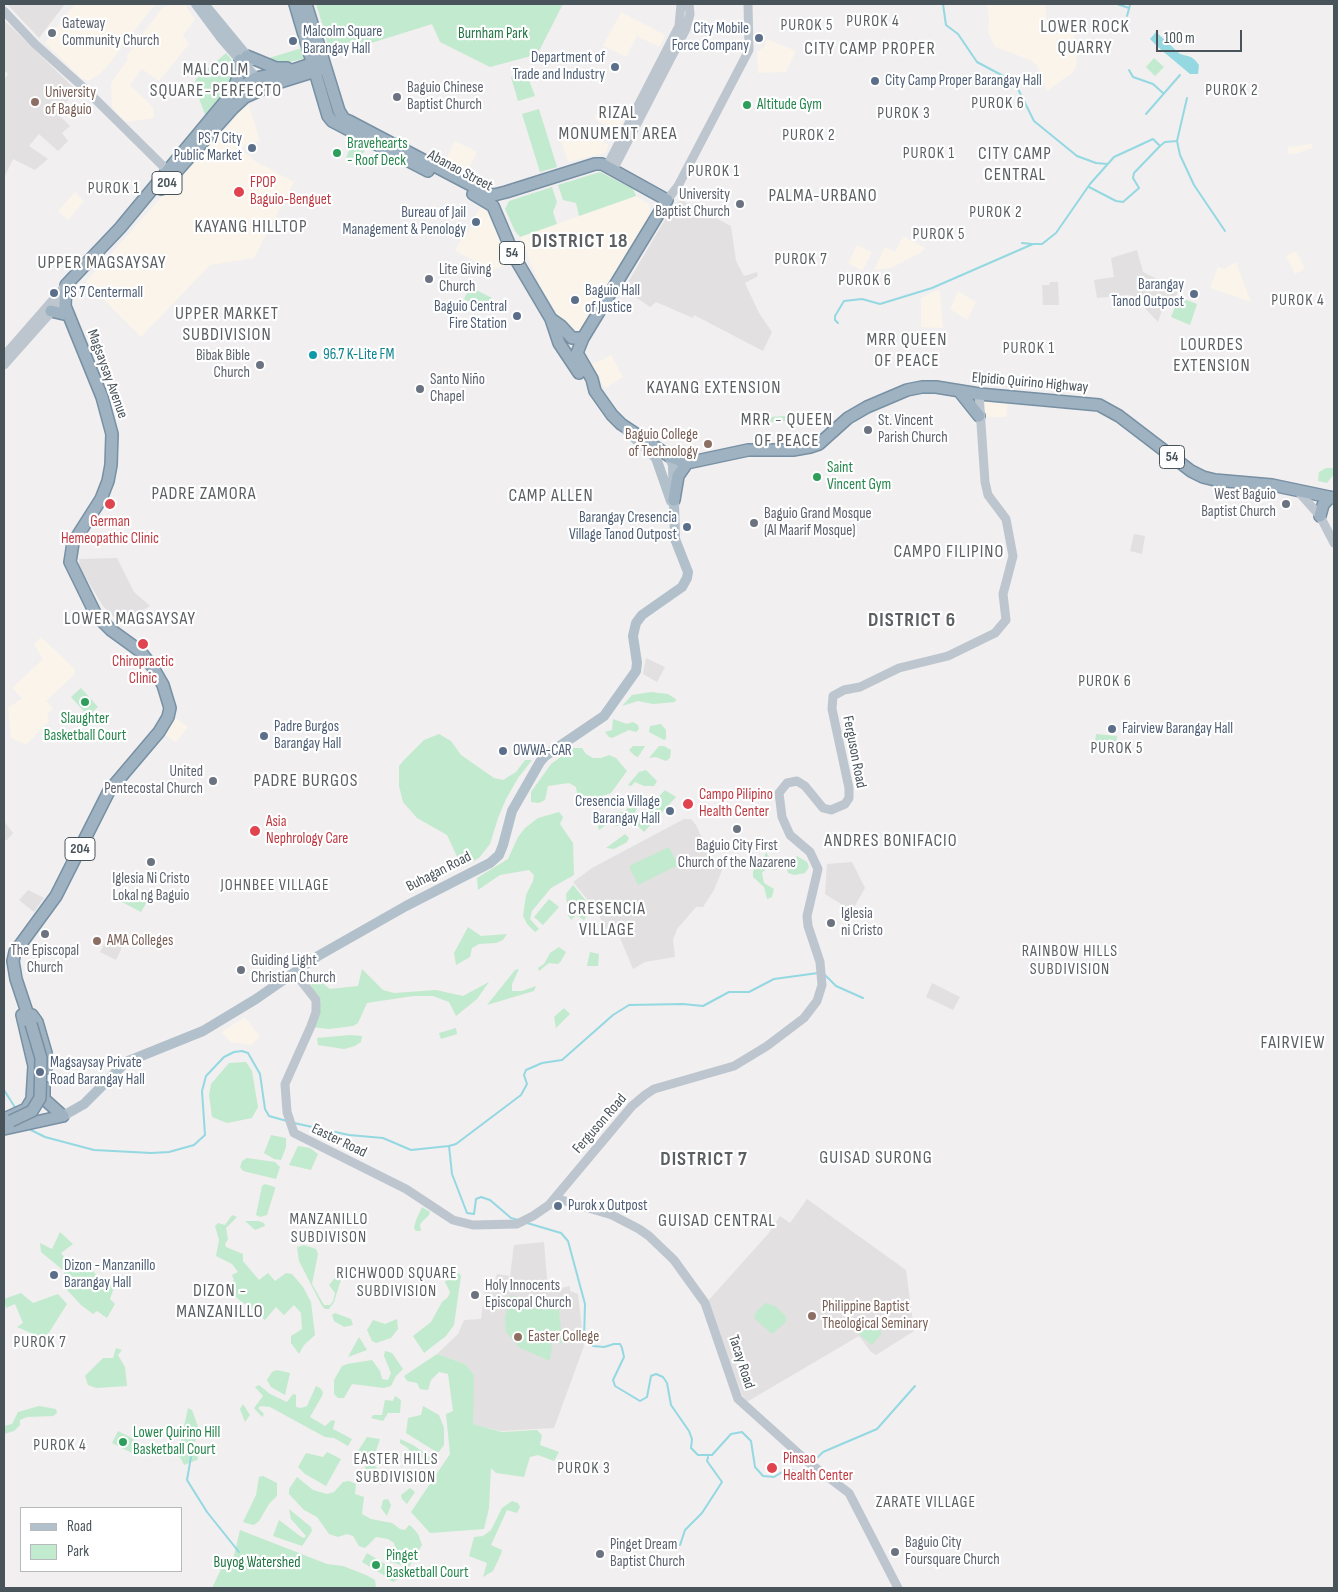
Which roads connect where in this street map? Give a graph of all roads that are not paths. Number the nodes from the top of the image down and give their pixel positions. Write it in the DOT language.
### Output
graph roads {
  1 [pos="196,4"];
  2 [pos="204,4"];
  3 [pos="295,4"];
  4 [pos="306,4"];
  5 [pos="681,4"];
  6 [pos="689,4"];
  7 [pos="748,4"];
  8 [pos="4,11"];
  9 [pos="680,32"];
  10 [pos="244,58"];
  11 [pos="320,65"];
  12 [pos="296,69"];
  13 [pos="256,78"];
  14 [pos="274,84"];
  15 [pos="233,92"];
  16 [pos="232,109"];
  17 [pos="610,168"];
  18 [pos="167,170"];
  19 [pos="451,179"];
  20 [pos="506,192"];
  21 [pos="667,200"];
  22 [pos="493,206"];
  23 [pos="65,300"];
  24 [pos="52,311"];
  25 [pos="551,320"];
  26 [pos="583,338"];
  27 [pos="4,356"];
  28 [pos="4,365"];
  29 [pos="595,391"];
  30 [pos="959,391"];
  31 [pos="979,394"];
  32 [pos="979,416"];
  33 [pos="621,424"];
  34 [pos="669,456"];
  35 [pos="687,463"];
  36 [pos="1296,490"];
  37 [pos="1332,498"];
  38 [pos="674,504"];
  39 [pos="1320,516"];
  40 [pos="1334,543"];
  41 [pos="295,973"];
  42 [pos="19,991"];
  43 [pos="26,1107"];
  44 [pos="54,1116"];
  45 [pos="8,1123"];
  46 [pos="555,1198"];
  47 [pos="531,1217"];
  48 [pos="898,1588"];
  1 -- 10 [label="main road"];
  2 -- 10 [label="main road"];
  3 -- 11 [label="highway"];
  4 -- 11 [label="highway"];
  5 -- 9 [label="main road"];
  6 -- 9 [label="main road"];
  7 -- 21 [label="main road"];
  8 -- 18 [label="main road"];
  9 -- 17 [label="main road"];
  10 -- 12 [label="highway"];
  10 -- 13 [label="main road"];
  10 -- 15 [label="highway"];
  11 -- 12 [label="highway"];
  11 -- 14 [label="highway"];
  11 -- 19 [label="highway, Abanao Street"];
  12 -- 13 [label="highway"];
  13 -- 14 [label="highway"];
  13 -- 15 [label="highway, 204"];
  13 -- 16 [label="highway"];
  14 -- 16 [label="highway, 204"];
  15 -- 18 [label="highway, 204"];
  16 -- 23 [label="highway, 204"];
  17 -- 20 [label="highway"];
  17 -- 21 [label="highway"];
  18 -- 23 [label="highway, 204"];
  19 -- 20 [label="highway, Abanao Street"];
  19 -- 22 [label="highway, Abanao Street"];
  20 -- 22 [label="highway"];
  21 -- 26 [label="highway"];
  22 -- 25 [label="highway, Abanao Street / 54"];
  23 -- 24 [label="highway"];
  23 -- 27 [label="main road"];
  23 -- 42 [label="highway, Magsaysay Avenue / 204"];
  24 -- 28 [label="main road"];
  25 -- 26 [label="highway"];
  25 -- 29 [label="highway, Abanao Street / 54"];
  26 -- 29 [label="highway"];
  29 -- 33 [label="highway, 54"];
  30 -- 31 [label="highway, Elpidio Quirino Highway / 54"];
  30 -- 32 [label="highway"];
  30 -- 35 [label="highway, Elpidio Quirino Highway / 54"];
  31 -- 32 [label="main road, Ferguson Road"];
  31 -- 36 [label="highway, Elpidio Quirino Highway / 54"];
  32 -- 46 [label="main road, Ferguson Road"];
  33 -- 34 [label="highway, 54"];
  33 -- 38 [label="main road, Buhagan Road"];
  34 -- 35 [label="highway, 54"];
  34 -- 38 [label="main road, Buhagan Road"];
  35 -- 38 [label="highway"];
  36 -- 37 [label="highway, Elpidio Quirino Highway / 54"];
  36 -- 39 [label="main road"];
  37 -- 39 [label="highway"];
  38 -- 41 [label="main road, Buhagan Road"];
  39 -- 40 [label="main road"];
  41 -- 44 [label="main road, Buhagan Road"];
  41 -- 47 [label="main road, Easter Road"];
  42 -- 43 [label="highway, Magsaysay Avenue / 204"];
  42 -- 44 [label="highway, Magsaysay Avenue / 204"];
  42 -- 45 [label="highway, Magsaysay Avenue / 204, bridge"];
  43 -- 44 [label="highway"];
  43 -- 45 [label="highway"];
  44 -- 45 [label="highway, Buhagan Road"];
  46 -- 47 [label="main road, Ferguson Road"];
  46 -- 48 [label="main road, Tacay Road"];
}
